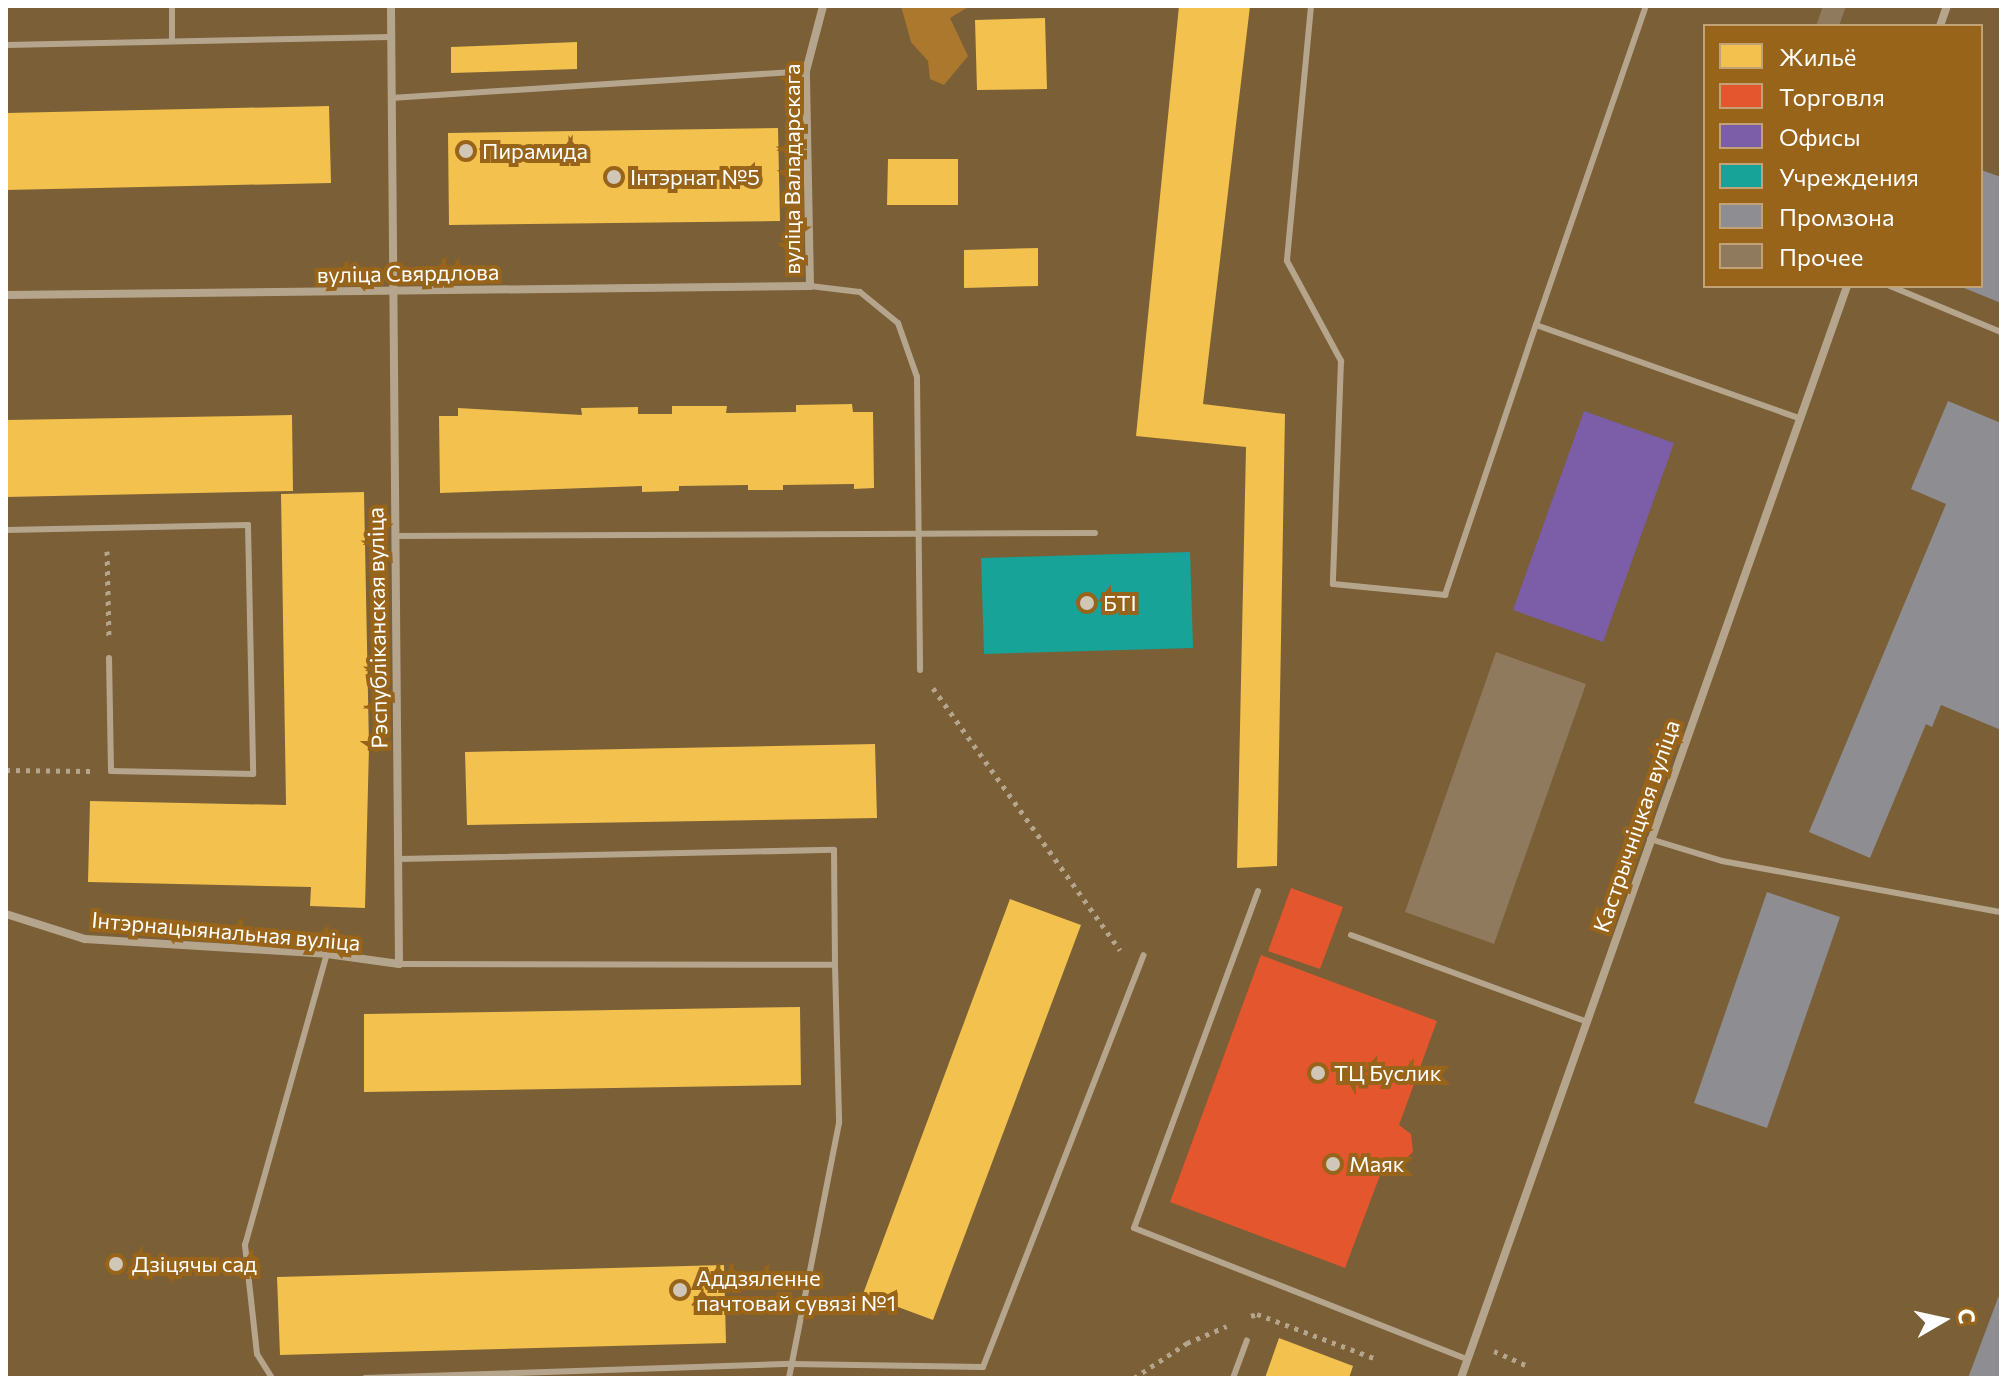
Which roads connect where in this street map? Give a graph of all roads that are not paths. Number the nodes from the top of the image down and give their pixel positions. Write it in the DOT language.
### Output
graph roads {
  1 [pos="172,6"];
  2 [pos="391,6"];
  3 [pos="823,6"];
  4 [pos="1311,6"];
  5 [pos="1646,6"];
  6 [pos="390,37"];
  7 [pos="172,40"];
  8 [pos="6,45"];
  9 [pos="806,71"];
  10 [pos="389,98"];
  11 [pos="810,286"];
  12 [pos="1846,288"];
  13 [pos="1895,288"];
  14 [pos="390,291"];
  15 [pos="6,295"];
  16 [pos="1536,325"];
  17 [pos="2001,332"];
  18 [pos="1799,418"];
  19 [pos="6,530"];
  20 [pos="918,531"];
  21 [pos="1095,533"];
  22 [pos="394,536"];
  23 [pos="109,658"];
  24 [pos="920,670"];
  25 [pos="1650,839"];
  26 [pos="398,859"];
  27 [pos="1258,891"];
  28 [pos="2001,912"];
  29 [pos="6,914"];
  30 [pos="1351,935"];
  31 [pos="327,954"];
  32 [pos="1144,955"];
  33 [pos="399,964"];
  34 [pos="835,965"];
  35 [pos="1587,1022"];
  36 [pos="1247,1340"];
  37 [pos="1467,1359"];
  38 [pos="792,1364"];
  39 [pos="272,1378"];
  40 [pos="365,1378"];
  41 [pos="789,1378"];
  42 [pos="1233,1378"];
  43 [pos="1461,1378"];
  1 -- 7 [label="lane"];
  2 -- 6 [label="street, Рэспубліканская вуліца"];
  3 -- 9 [label="street, вуліца Валадарскага"];
  4 -- 16 [label="lane"];
  5 -- 16 [label="lane"];
  6 -- 7 [label="lane"];
  6 -- 10 [label="street, Рэспубліканская вуліца"];
  7 -- 8 [label="lane"];
  9 -- 10 [label="lane"];
  9 -- 11 [label="street, вуліца Валадарскага"];
  10 -- 14 [label="street, Рэспубліканская вуліца"];
  11 -- 14 [label="street, вуліца Свярдлова"];
  11 -- 20 [label="lane"];
  12 -- 18 [label="street, Кастрычніцкая вуліца"];
  13 -- 17 [label="lane"];
  14 -- 15 [label="street, вуліца Свярдлова"];
  14 -- 22 [label="street, Рэспубліканская вуліца"];
  16 -- 18 [label="lane"];
  18 -- 25 [label="street, Кастрычніцкая вуліца"];
  19 -- 23 [label="lane"];
  20 -- 21 [label="lane"];
  20 -- 22 [label="lane"];
  20 -- 24 [label="lane"];
  22 -- 26 [label="street, Рэспубліканская вуліца"];
  25 -- 28 [label="lane"];
  25 -- 35 [label="street, Кастрычніцкая вуліца"];
  26 -- 33 [label="street, Рэспубліканская вуліца"];
  26 -- 34 [label="lane"];
  27 -- 37 [label="lane"];
  29 -- 31 [label="street, Інтэрнацыянальная вуліца"];
  30 -- 35 [label="lane"];
  31 -- 33 [label="street, Інтэрнацыянальная вуліца"];
  31 -- 39 [label="lane"];
  32 -- 38 [label="lane"];
  33 -- 34 [label="lane"];
  34 -- 38 [label="lane"];
  35 -- 37 [label="street, Кастрычніцкая вуліца"];
  36 -- 42 [label="lane"];
  37 -- 43 [label="street, Кастрычніцкая вуліца"];
  38 -- 40 [label="lane"];
  38 -- 41 [label="lane"];
}
